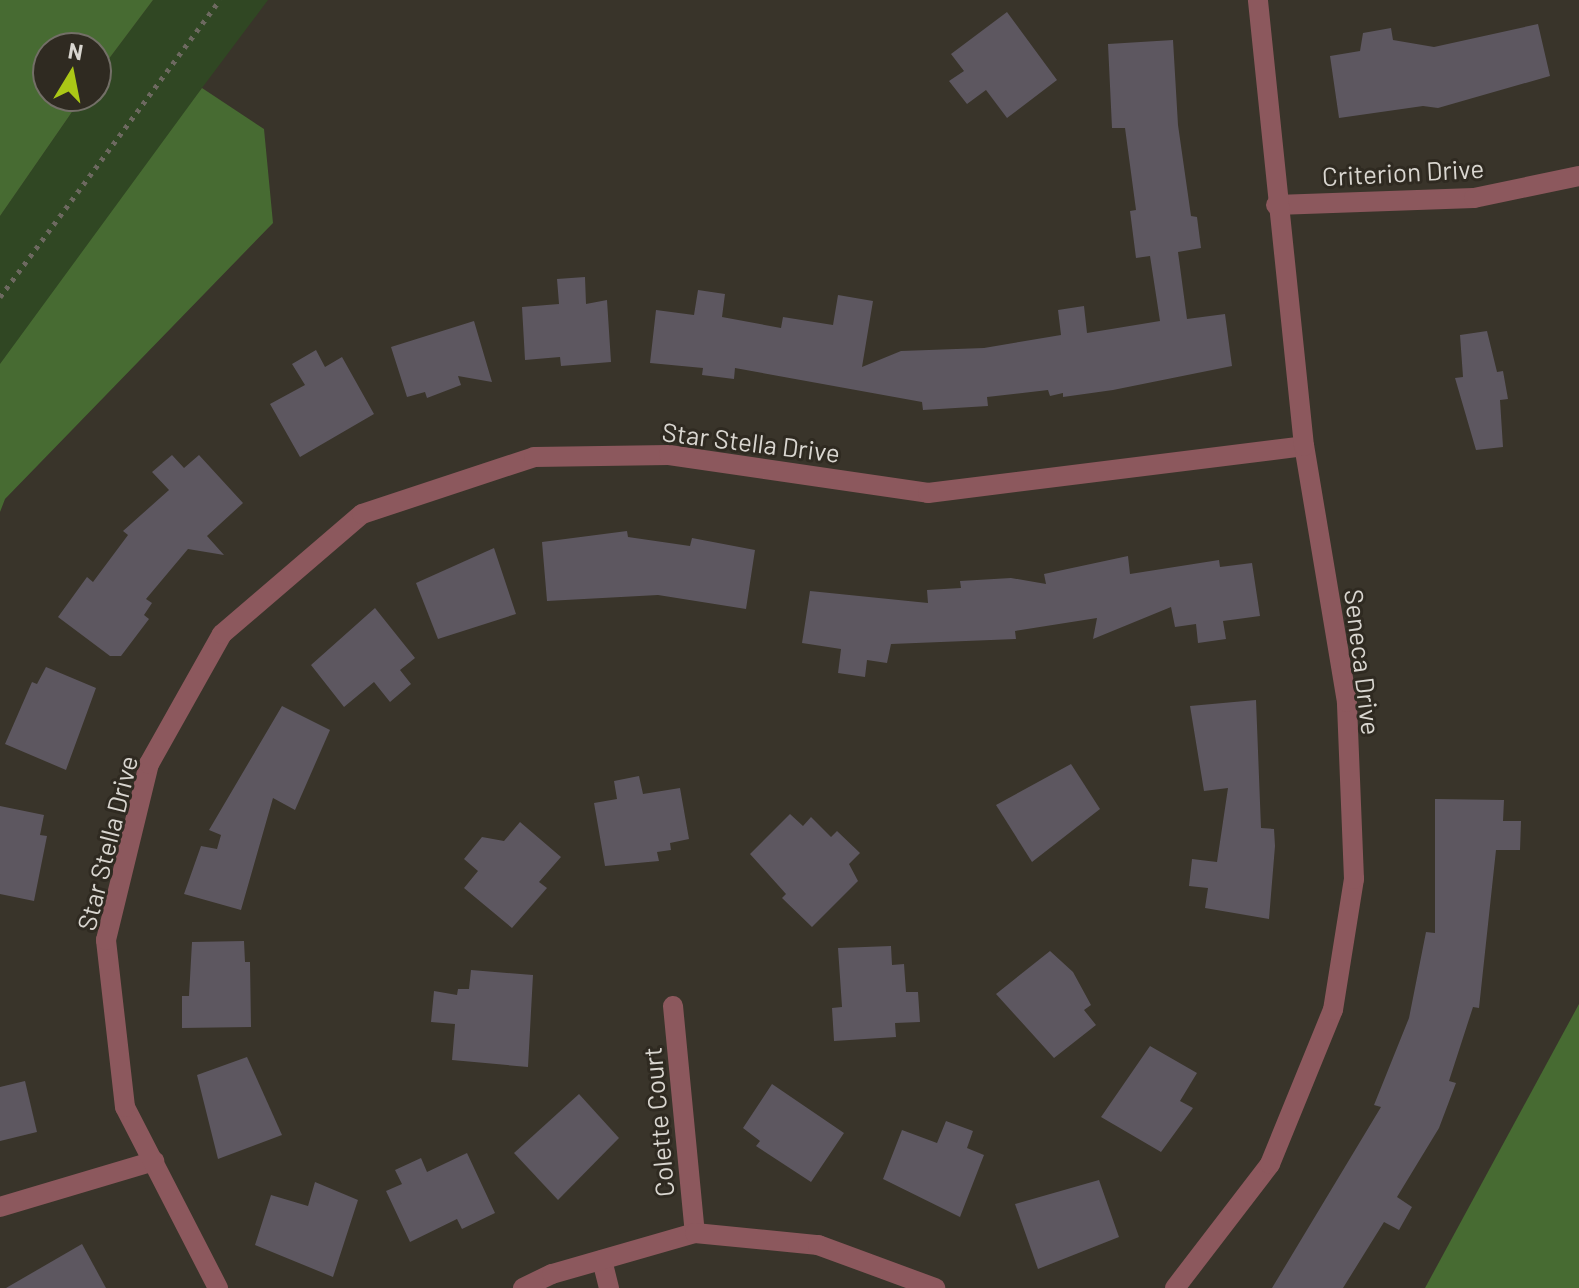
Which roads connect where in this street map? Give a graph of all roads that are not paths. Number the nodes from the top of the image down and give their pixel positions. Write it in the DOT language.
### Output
graph roads {
  1 [pos="1258,0"];
  2 [pos="1579,176"];
  3 [pos="1276,205"];
  4 [pos="1304,446"];
  5 [pos="673,1006"];
  6 [pos="154,1161"];
  7 [pos="0,1207"];
  8 [pos="695,1233"];
  9 [pos="602,1260"];
  10 [pos="218,1288"];
  11 [pos="523,1288"];
  12 [pos="609,1288"];
  13 [pos="935,1288"];
  14 [pos="1175,1288"];
  1 -- 3 [label="street, Seneca Drive"];
  2 -- 3 [label="street, Criterion Drive"];
  3 -- 4 [label="street, Seneca Drive"];
  4 -- 6 [label="street, Star Stella Drive"];
  4 -- 14 [label="street, Seneca Drive"];
  5 -- 8 [label="street, Colette Court"];
  6 -- 7 [label="street"];
  6 -- 10 [label="street, Star Stella Drive"];
  8 -- 9 [label="street"];
  8 -- 13 [label="street"];
  9 -- 11 [label="street"];
  9 -- 12 [label="street"];
}
